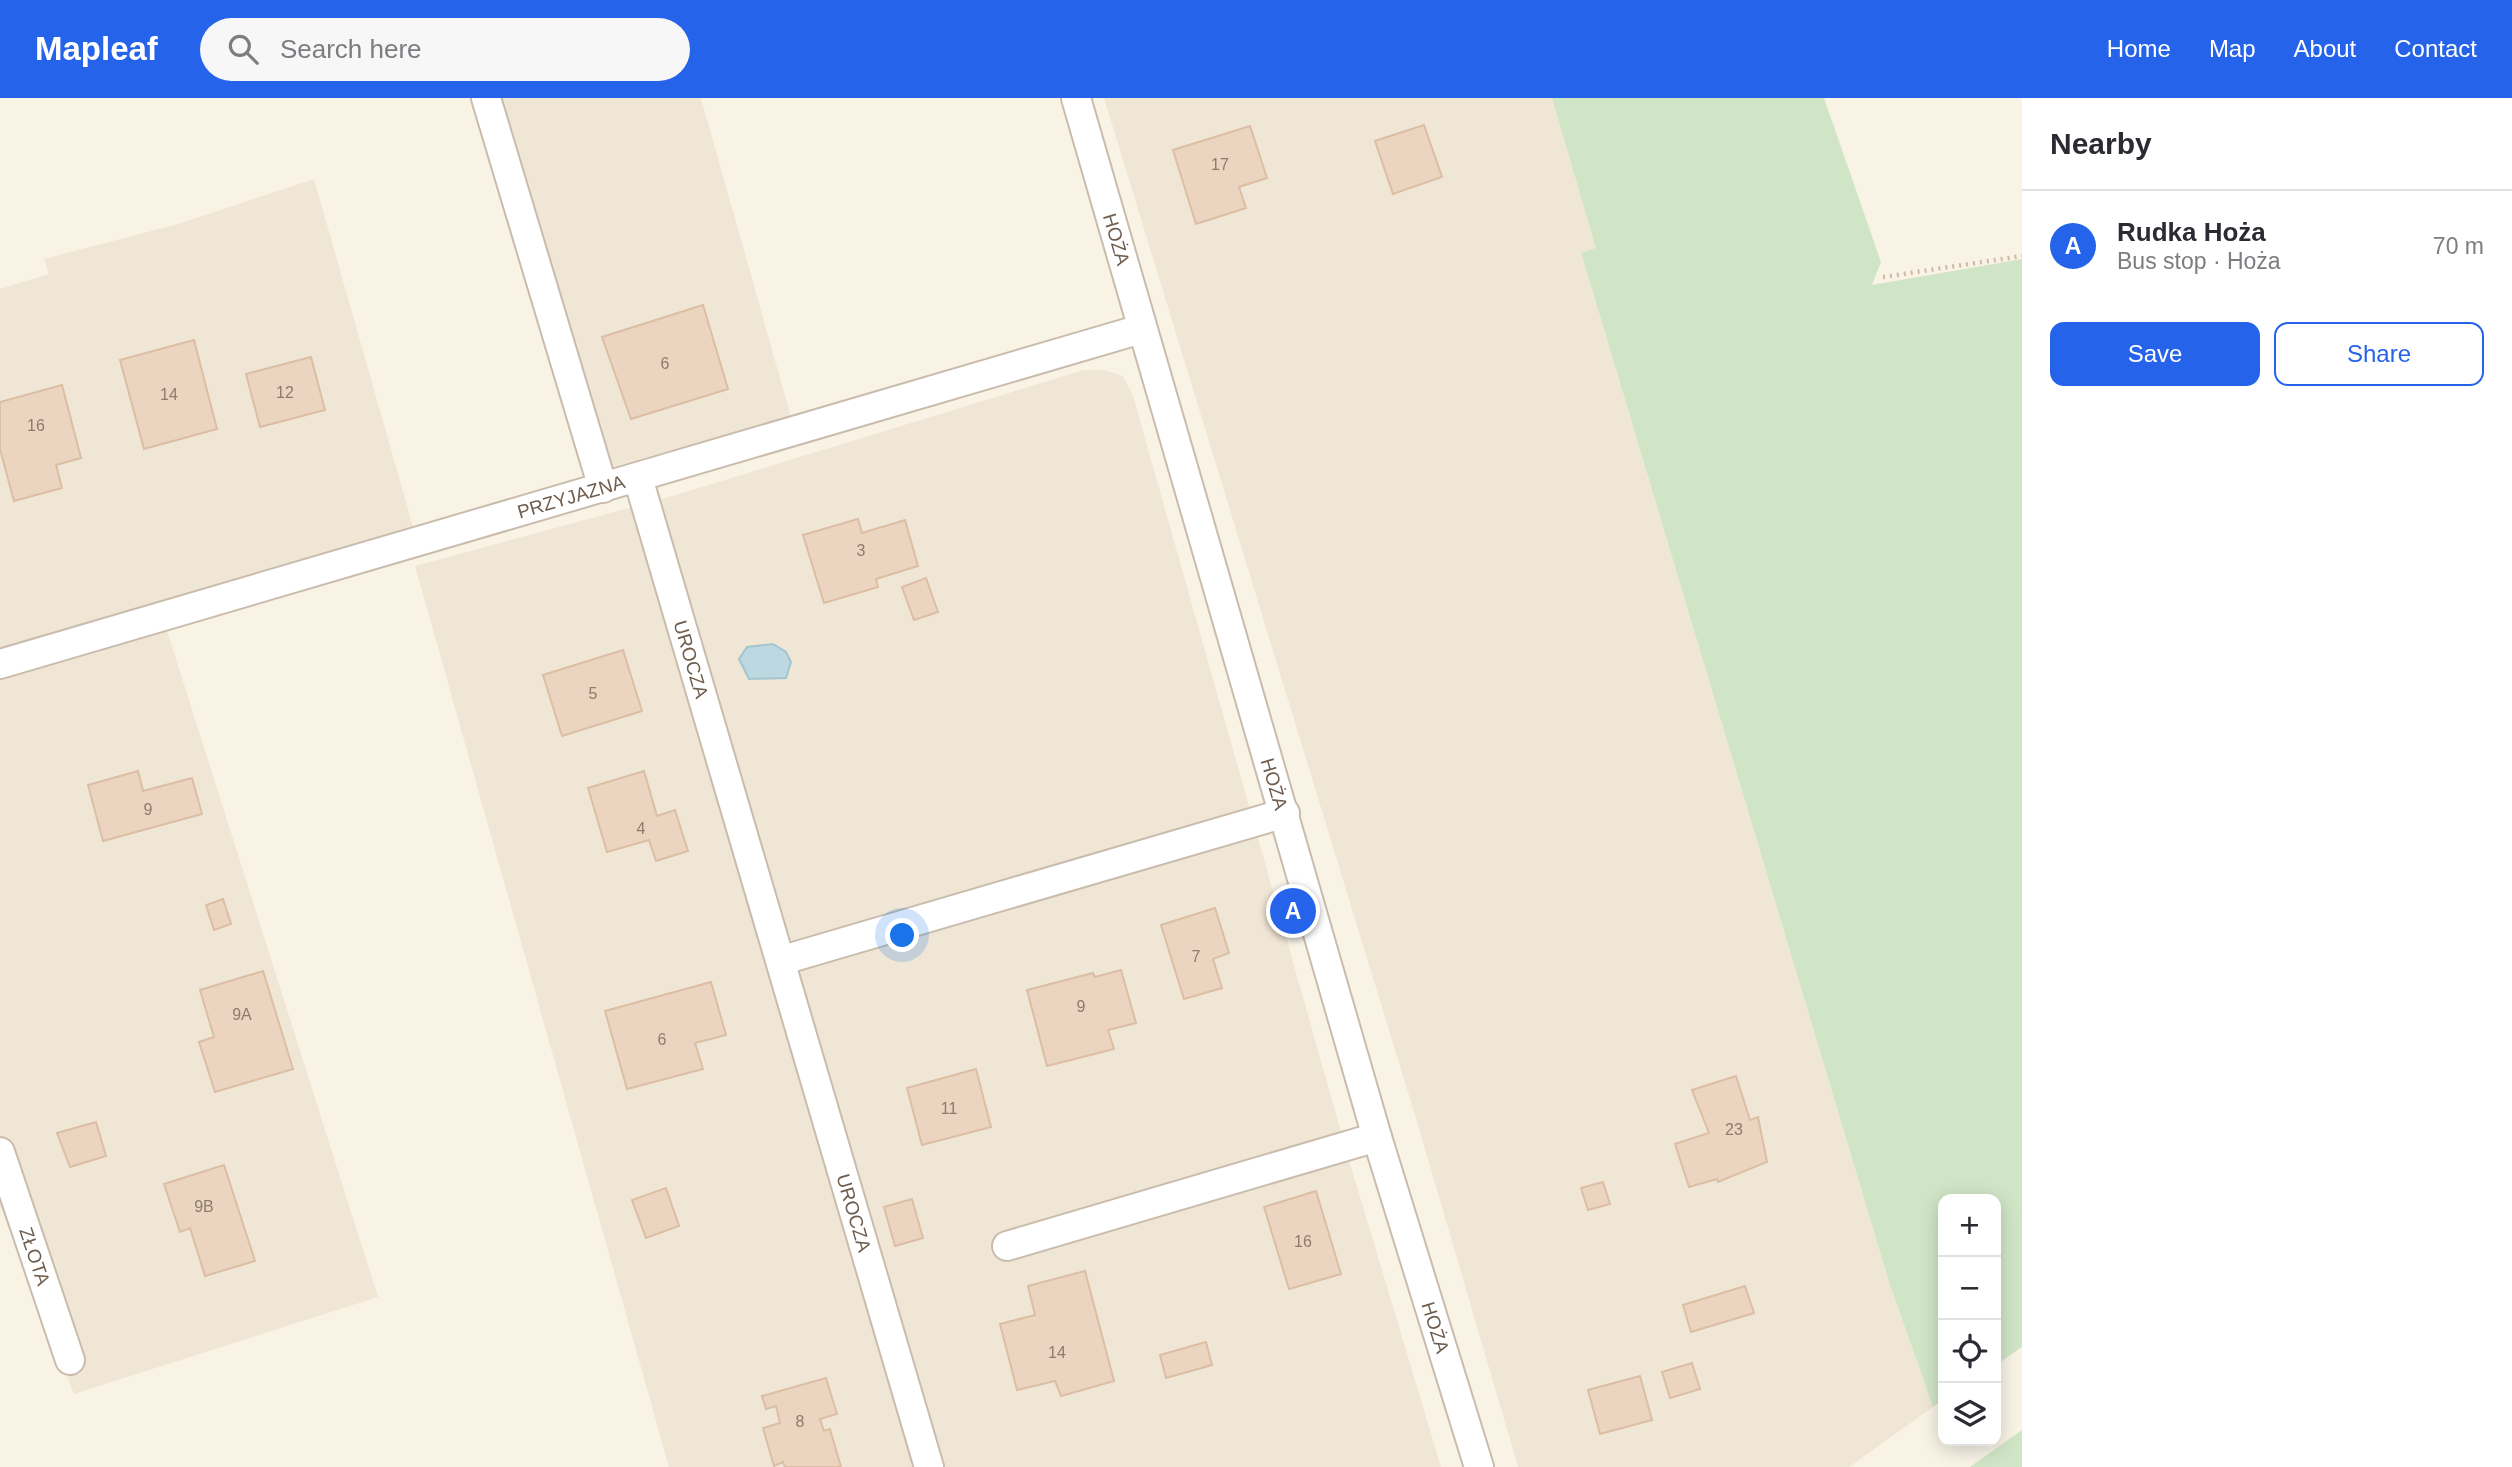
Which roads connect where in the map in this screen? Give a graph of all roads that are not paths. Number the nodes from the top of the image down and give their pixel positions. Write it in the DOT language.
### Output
graph roads {
  1 [pos="486,98"];
  2 [pos="1076,98"];
  3 [pos="1141,329"];
  4 [pos="638,478"];
  5 [pos="603,488"];
  6 [pos="0,664"];
  7 [pos="1285,813"];
  8 [pos="783,960"];
  9 [pos="1377,1137"];
  10 [pos="0,1152"];
  11 [pos="1007,1246"];
  12 [pos="70,1360"];
  13 [pos="929,1467"];
  14 [pos="1479,1467"];
  1 -- 5 [label="street"];
  2 -- 3 [label="street, HOŻA"];
  3 -- 4 [label="street, PRZYJAZNA"];
  3 -- 7 [label="street, HOŻA"];
  4 -- 5 [label="street, PRZYJAZNA"];
  4 -- 8 [label="street, UROCZA"];
  5 -- 6 [label="street, PRZYJAZNA"];
  7 -- 8 [label="street"];
  7 -- 9 [label="street, HOŻA"];
  8 -- 13 [label="street, UROCZA"];
  9 -- 11 [label="street"];
  9 -- 14 [label="street, HOŻA"];
  10 -- 12 [label="street, ZŁOTA"];
}
